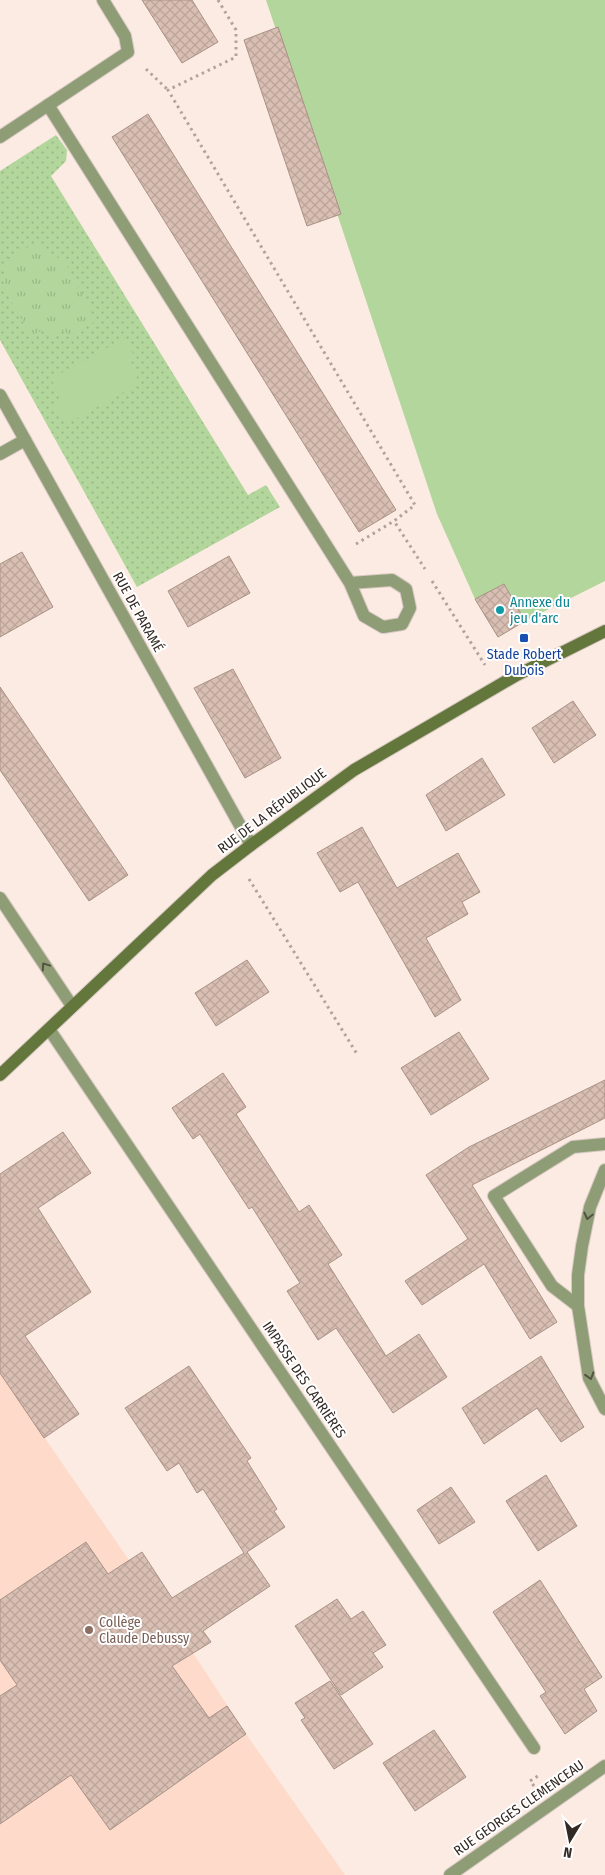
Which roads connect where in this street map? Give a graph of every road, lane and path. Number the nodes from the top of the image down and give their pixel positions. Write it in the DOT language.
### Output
graph roads {
  1 [pos="103,0"];
  2 [pos="218,0"];
  3 [pos="48,105"];
  4 [pos="0,137"];
  5 [pos="0,395"];
  6 [pos="25,440"];
  7 [pos="0,454"];
  8 [pos="394,520"];
  9 [pos="334,558"];
  10 [pos="350,583"];
  11 [pos="605,631"];
  12 [pos="498,686"];
  13 [pos="251,845"];
  14 [pos="235,857"];
  15 [pos="0,898"];
  16 [pos="72,1006"];
  17 [pos="49,1029"];
  18 [pos="357,1054"];
  19 [pos="0,1075"];
  20 [pos="605,1144"];
  21 [pos="605,1170"];
  22 [pos="578,1306"];
  23 [pos="605,1409"];
  24 [pos="534,1748"];
  25 [pos="605,1766"];
  26 [pos="450,1875"];
  1 -- 3 [label="street"];
  2 -- 8 [label="path"];
  3 -- 4 [label="street"];
  3 -- 9 [label="street"];
  5 -- 6 [label="street, RUE DE PARAMÉ"];
  6 -- 7 [label="street"];
  6 -- 13 [label="street, RUE DE PARAMÉ"];
  8 -- 9 [label="path"];
  8 -- 12 [label="path"];
  9 -- 10 [label="street"];
  10 -- 10 [label="street"];
  11 -- 12 [label="street, RUE DE LA RÉPUBLIQUE"];
  12 -- 13 [label="street, RUE DE LA RÉPUBLIQUE"];
  13 -- 14 [label="street, RUE DE LA RÉPUBLIQUE"];
  14 -- 16 [label="street, RUE DE LA RÉPUBLIQUE"];
  14 -- 18 [label="path"];
  16 -- 15 [label="street, one-way"];
  16 -- 17 [label="street, RUE DE LA RÉPUBLIQUE"];
  17 -- 19 [label="street, RUE DE LA RÉPUBLIQUE"];
  17 -- 24 [label="street, IMPASSE DES CARRIÈRES"];
  20 -- 22 [label="street"];
  21 -- 22 [label="street, one-way"];
  22 -- 23 [label="street, one-way"];
  25 -- 26 [label="street, RUE GEORGES CLEMENCEAU"];
}
